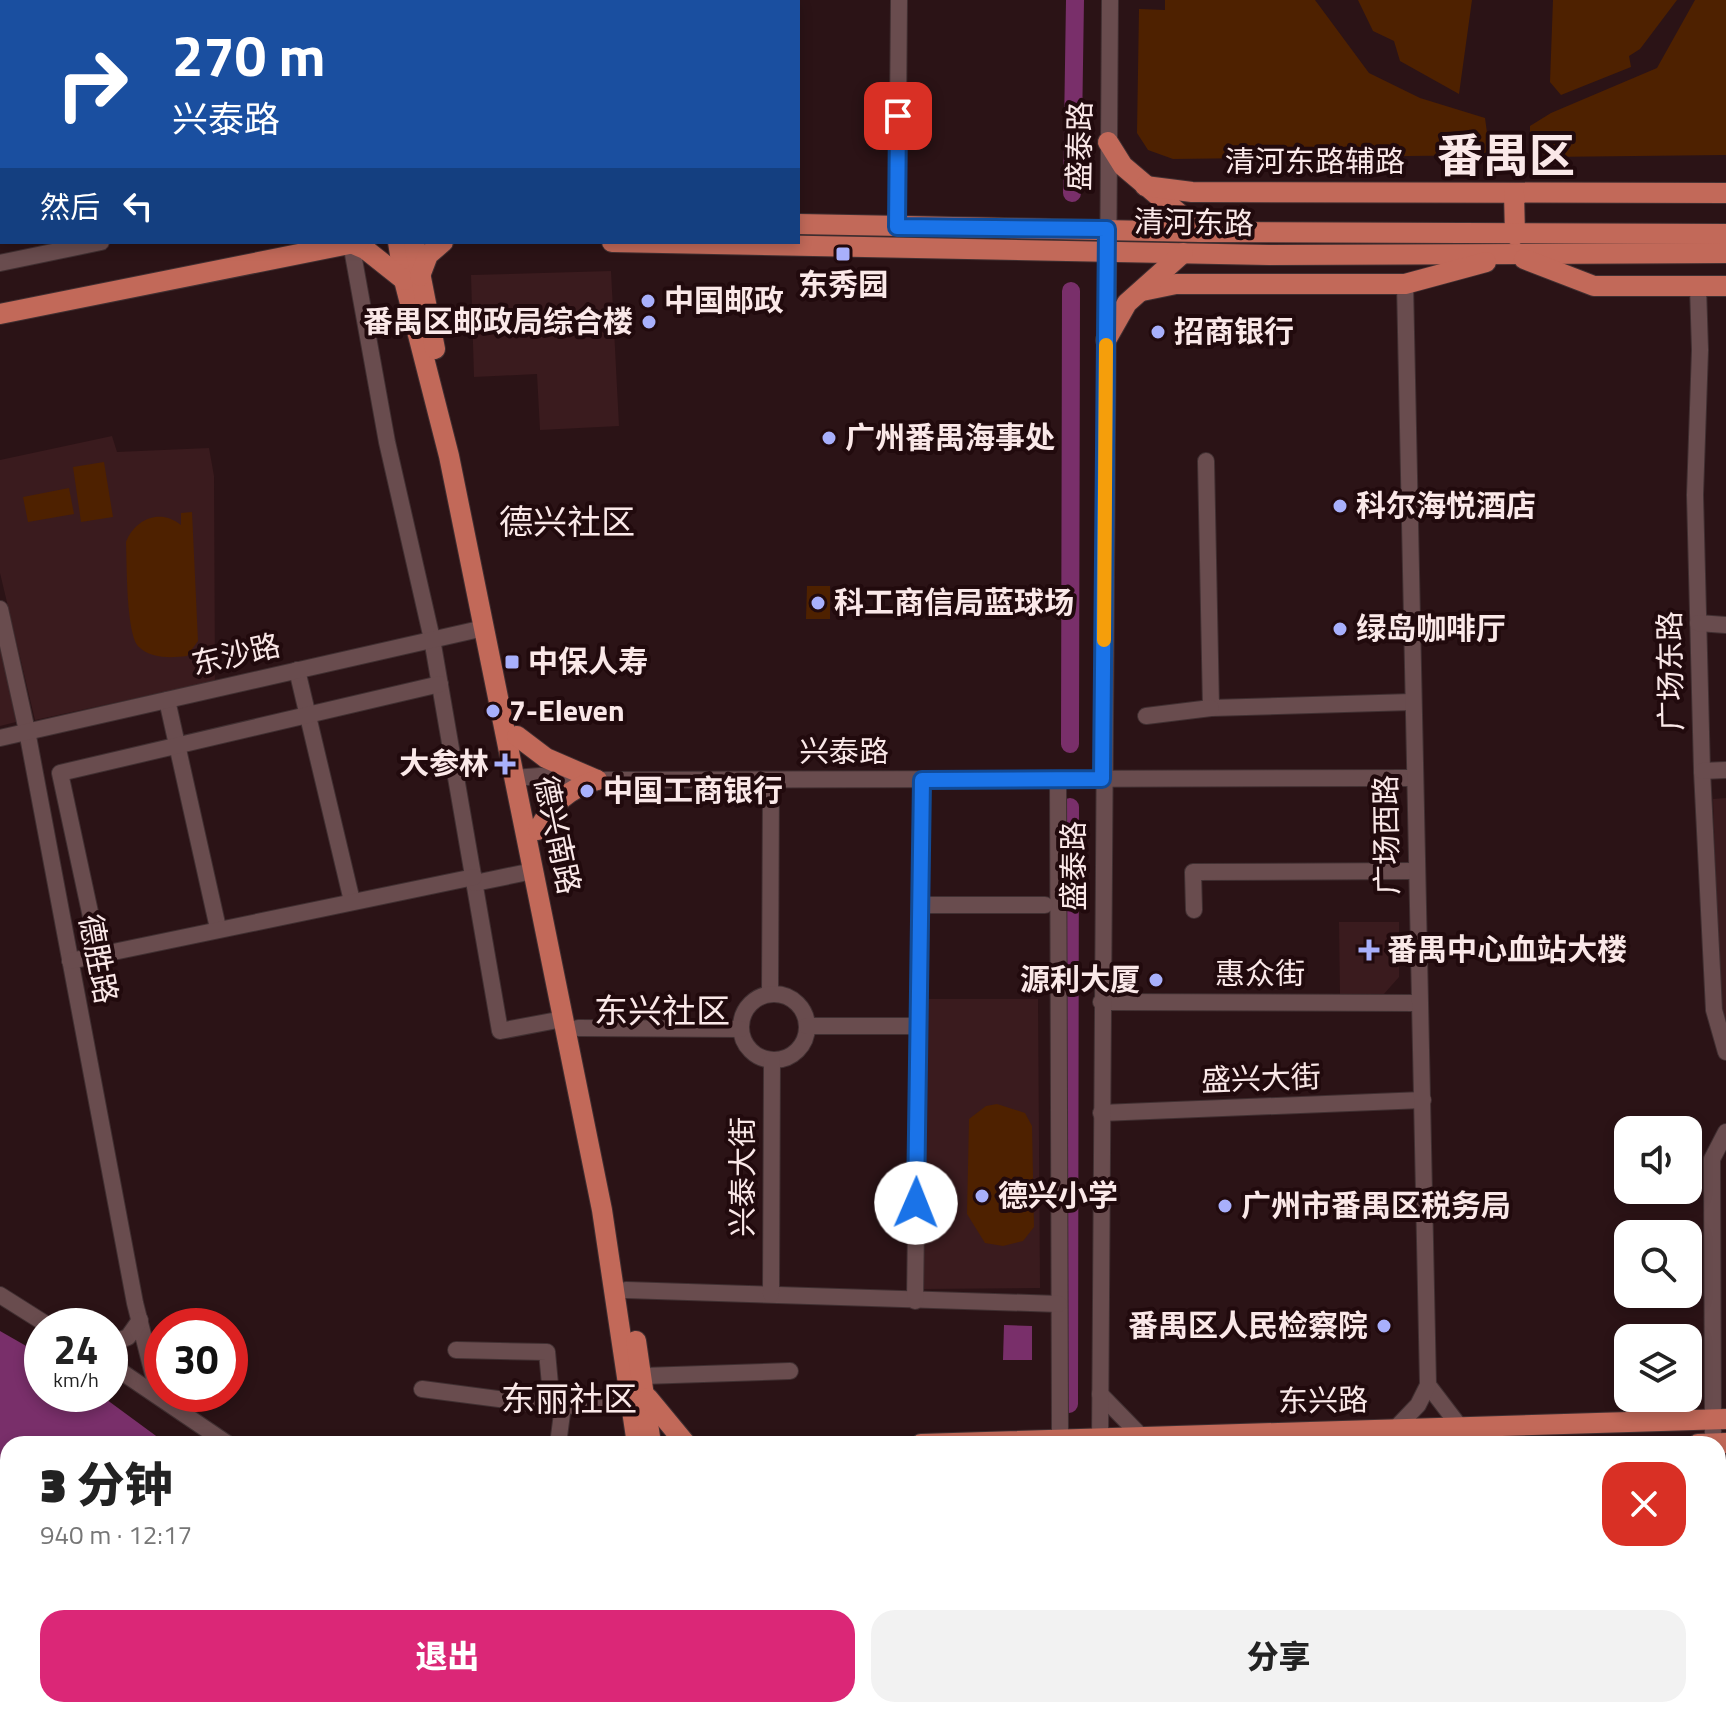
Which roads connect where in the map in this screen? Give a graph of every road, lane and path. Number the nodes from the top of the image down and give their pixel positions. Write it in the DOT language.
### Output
graph roads {
  1 [pos="899,0"];
  2 [pos="1110,0"];
  3 [pos="1108,142"];
  4 [pos="1145,186"];
  5 [pos="1514,193"];
  6 [pos="1726,193"];
  7 [pos="800,224"];
  8 [pos="897,227"];
  9 [pos="1029,229"];
  10 [pos="1107,229"];
  11 [pos="1201,232"];
  12 [pos="1726,234"];
  13 [pos="91,244"];
  14 [pos="289,244"];
  15 [pos="350,244"];
  16 [pos="355,244"];
  17 [pos="357,244"];
  18 [pos="399,244"];
  19 [pos="414,244"];
  20 [pos="441,244"];
  21 [pos="705,244"];
  22 [pos="1514,245"];
  23 [pos="1029,251"];
  24 [pos="1107,251"];
  25 [pos="1183,253"];
  26 [pos="1726,253"];
  27 [pos="1269,255"];
  28 [pos="0,263"];
  29 [pos="412,278"];
  30 [pos="1270,284"];
  31 [pos="1405,284"];
  32 [pos="1726,286"];
  33 [pos="1698,287"];
  34 [pos="1142,291"];
  35 [pos="0,303"];
  36 [pos="0,314"];
  37 [pos="1106,340"];
  38 [pos="1206,461"];
  39 [pos="0,609"];
  40 [pos="1698,623"];
  41 [pos="1726,625"];
  42 [pos="484,628"];
  43 [pos="432,639"];
  44 [pos="297,670"];
  45 [pos="440,684"];
  46 [pos="167,700"];
  47 [pos="1412,702"];
  48 [pos="1211,708"];
  49 [pos="308,715"];
  50 [pos="1146,716"];
  51 [pos="27,731"];
  52 [pos="517,736"];
  53 [pos="0,738"];
  54 [pos="177,748"];
  55 [pos="1726,770"];
  56 [pos="1702,771"];
  57 [pos="520,777"];
  58 [pos="1414,778"];
  59 [pos="1058,779"];
  60 [pos="1102,779"];
  61 [pos="597,780"];
  62 [pos="771,780"];
  63 [pos="922,780"];
  64 [pos="538,830"];
  65 [pos="533,871"];
  66 [pos="1416,871"];
  67 [pos="474,880"];
  68 [pos="352,901"];
  69 [pos="920,905"];
  70 [pos="1045,905"];
  71 [pos="1194,910"];
  72 [pos="218,928"];
  73 [pos="99,954"];
  74 [pos="70,961"];
  75 [pos="770,994"];
  76 [pos="1101,1002"];
  77 [pos="1419,1003"];
  78 [pos="571,1024"];
  79 [pos="807,1026"];
  80 [pos="918,1026"];
  81 [pos="741,1029"];
  82 [pos="1726,1052"];
  83 [pos="772,1060"];
  84 [pos="1423,1100"];
  85 [pos="1101,1113"];
  86 [pos="1726,1132"];
  87 [pos="626,1290"];
  88 [pos="771,1294"];
  89 [pos="0,1295"];
  90 [pos="915,1301"];
  91 [pos="1059,1304"];
  92 [pos="24,1310"];
  93 [pos="140,1320"];
  94 [pos="144,1336"];
  95 [pos="128,1337"];
  96 [pos="456,1350"];
  97 [pos="624,1352"];
  98 [pos="790,1371"];
  99 [pos="1428,1385"];
  100 [pos="422,1389"];
  101 [pos="649,1394"];
  102 [pos="1100,1394"];
  103 [pos="625,1405"];
  104 [pos="557,1406"];
  105 [pos="183,1412"];
  106 [pos="1720,1419"];
  107 [pos="1460,1427"];
  108 [pos="1395,1429"];
  109 [pos="1140,1435"];
  110 [pos="217,1436"];
  111 [pos="558,1436"];
  112 [pos="625,1436"];
  113 [pos="636,1436"];
  114 [pos="651,1436"];
  115 [pos="662,1436"];
  116 [pos="680,1436"];
  117 [pos="1060,1436"];
  118 [pos="1100,1436"];
  119 [pos="1132,1436"];
  120 [pos="1152,1436"];
  121 [pos="1251,1436"];
  1 -- 8 [label="street"];
  2 -- 3 [label="street, 盛泰路"];
  3 -- 4 [label="main road"];
  3 -- 10 [label="street, 盛泰路"];
  4 -- 5 [label="main road, 清河东路辅路"];
  4 -- 11 [label="main road"];
  5 -- 6 [label="main road, 清河东路辅路"];
  5 -- 22 [label="main road"];
  7 -- 8 [label="main road, 清河东路"];
  8 -- 9 [label="main road, 清河东路"];
  9 -- 10 [label="main road, 清河东路"];
  9 -- 23 [label="main road"];
  10 -- 11 [label="main road, 清河东路"];
  10 -- 24 [label="street, 盛泰路"];
  11 -- 22 [label="main road, 清河东路"];
  12 -- 22 [label="main road, 清河东路"];
  13 -- 28 [label="street"];
  14 -- 35 [label="main road"];
  15 -- 36 [label="main road"];
  16 -- 43 [label="street"];
  17 -- 29 [label="main road"];
  18 -- 29 [label="main road, 德兴南路"];
  19 -- 29 [label="main road, 德兴南路"];
  20 -- 29 [label="main road"];
  21 -- 23 [label="main road, 清河东路"];
  22 -- 26 [label="main road, 清河东路"];
  22 -- 27 [label="main road, 清河东路"];
  22 -- 31 [label="main road"];
  22 -- 33 [label="main road"];
  23 -- 24 [label="main road, 清河东路"];
  24 -- 25 [label="main road, 清河东路"];
  24 -- 37 [label="street, 盛泰路"];
  25 -- 27 [label="main road, 清河东路"];
  25 -- 34 [label="main road"];
  27 -- 30 [label="main road"];
  29 -- 42 [label="main road, 德兴南路"];
  29 -- 52 [label="main road, 德兴南路"];
  30 -- 31 [label="main road"];
  30 -- 34 [label="main road"];
  31 -- 47 [label="street, 广场西路"];
  32 -- 33 [label="main road"];
  33 -- 40 [label="street, 广场东路"];
  34 -- 37 [label="main road"];
  37 -- 60 [label="street, 盛泰路"];
  38 -- 48 [label="street"];
  39 -- 51 [label="street, 德胜路"];
  40 -- 41 [label="street"];
  40 -- 56 [label="street, 广场东路"];
  42 -- 43 [label="street, 东沙路"];
  42 -- 57 [label="main road, 德兴南路"];
  43 -- 44 [label="street, 东沙路"];
  43 -- 45 [label="street"];
  44 -- 46 [label="street, 东沙路"];
  44 -- 49 [label="street"];
  45 -- 49 [label="street"];
  45 -- 67 [label="street"];
  46 -- 51 [label="street, 东沙路"];
  46 -- 54 [label="street"];
  47 -- 48 [label="street"];
  47 -- 58 [label="street, 广场西路"];
  48 -- 50 [label="street"];
  49 -- 54 [label="street"];
  49 -- 68 [label="street"];
  51 -- 53 [label="street, 东沙路"];
  51 -- 74 [label="street, 德胜路"];
  52 -- 57 [label="main road, 德兴南路"];
  52 -- 61 [label="main road"];
  54 -- 72 [label="street"];
  54 -- 73 [label="street"];
  55 -- 56 [label="street"];
  56 -- 82 [label="street, 广场东路"];
  57 -- 61 [label="street, 兴泰路"];
  57 -- 64 [label="main road, 德兴南路"];
  57 -- 65 [label="main road, 德兴南路"];
  58 -- 60 [label="street, 兴泰路"];
  58 -- 66 [label="street, 广场西路"];
  59 -- 60 [label="street, 兴泰路"];
  59 -- 63 [label="street, 兴泰路"];
  59 -- 91 [label="street"];
  60 -- 76 [label="street, 盛泰路"];
  61 -- 62 [label="street, 兴泰路"];
  61 -- 64 [label="main road"];
  62 -- 63 [label="street, 兴泰路"];
  62 -- 75 [label="street"];
  63 -- 69 [label="street"];
  64 -- 78 [label="main road, 德兴南路"];
  65 -- 67 [label="street"];
  65 -- 78 [label="main road, 德兴南路"];
  66 -- 71 [label="street"];
  66 -- 77 [label="street, 广场西路"];
  67 -- 68 [label="street"];
  67 -- 78 [label="street"];
  68 -- 72 [label="street"];
  69 -- 70 [label="street"];
  69 -- 80 [label="street"];
  72 -- 73 [label="street"];
  73 -- 74 [label="street"];
  74 -- 93 [label="street, 德胜路"];
  75 -- 79 [label="street"];
  75 -- 81 [label="street"];
  76 -- 77 [label="street, 惠众街"];
  76 -- 85 [label="street, 盛泰路"];
  77 -- 84 [label="street, 广场西路"];
  78 -- 81 [label="street"];
  78 -- 87 [label="main road, 德兴南路"];
  78 -- 97 [label="main road, 德兴南路"];
  79 -- 80 [label="street"];
  79 -- 83 [label="street"];
  80 -- 90 [label="street"];
  81 -- 83 [label="street"];
  83 -- 88 [label="street, 兴泰大街"];
  84 -- 85 [label="street, 盛兴大街"];
  84 -- 99 [label="street, 广场西路"];
  85 -- 102 [label="street, 盛泰路"];
  86 -- 106 [label="street"];
  87 -- 88 [label="street"];
  87 -- 101 [label="main road, 德兴南路"];
  88 -- 90 [label="street"];
  89 -- 92 [label="street"];
  90 -- 91 [label="street"];
  91 -- 117 [label="street"];
  93 -- 94 [label="street, 德胜路"];
  93 -- 95 [label="street"];
  96 -- 104 [label="street"];
  97 -- 103 [label="main road"];
  97 -- 113 [label="main road, 德兴南路"];
  98 -- 101 [label="street"];
  99 -- 107 [label="street"];
  99 -- 108 [label="street"];
  100 -- 104 [label="street"];
  101 -- 114 [label="main road, 德兴南路"];
  101 -- 115 [label="main road"];
  101 -- 116 [label="main road"];
  102 -- 109 [label="street"];
  102 -- 118 [label="street, 盛泰路"];
  103 -- 104 [label="street"];
  103 -- 112 [label="main road"];
  104 -- 111 [label="street"];
  105 -- 110 [label="street"];
  106 -- 107 [label="main road, 东兴路"];
  107 -- 108 [label="main road, 东兴路"];
  108 -- 121 [label="main road, 东兴路"];
  109 -- 119 [label="main road, 东兴路"];
  109 -- 120 [label="main road, 东兴路"];
}
